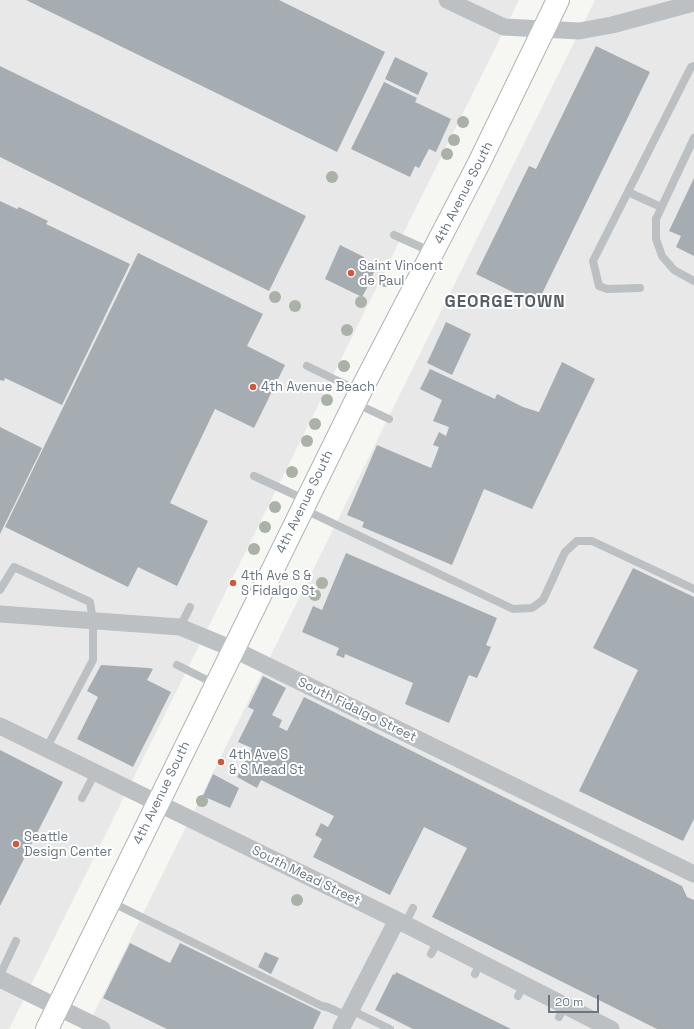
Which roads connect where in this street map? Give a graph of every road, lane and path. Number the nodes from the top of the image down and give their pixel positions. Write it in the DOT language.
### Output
graph roads {
  1 [pos="447,0"];
  2 [pos="558,0"];
  3 [pos="691,0"];
  4 [pos="694,3"];
  5 [pos="543,30"];
  6 [pos="694,66"];
  7 [pos="694,138"];
  8 [pos="628,192"];
  9 [pos="661,208"];
  10 [pos="394,234"];
  11 [pos="433,252"];
  12 [pos="694,281"];
  13 [pos="640,288"];
  14 [pos="307,366"];
  15 [pos="357,397"];
  16 [pos="388,419"];
  17 [pos="254,476"];
  18 [pos="304,504"];
  19 [pos="694,589"];
  20 [pos="0,590"];
  21 [pos="190,607"];
  22 [pos="0,614"];
  23 [pos="93,621"];
  24 [pos="180,627"];
  25 [pos="233,649"];
  26 [pos="177,665"];
  27 [pos="216,684"];
  28 [pos="0,726"];
  29 [pos="46,749"];
  30 [pos="95,773"];
  31 [pos="82,798"];
  32 [pos="157,804"];
  33 [pos="694,874"];
  34 [pos="110,901"];
  35 [pos="413,908"];
  36 [pos="401,922"];
  37 [pos="16,940"];
  38 [pos="0,976"];
  39 [pos="0,979"];
  40 [pos="58,1008"];
  41 [pos="347,1018"];
  42 [pos="47,1029"];
  43 [pos="102,1029"];
  44 [pos="390,1029"];
  45 [pos="611,1029"];
  1 -- 5 [label="street"];
  2 -- 5 [label="main road, 4th Avenue South"];
  3 -- 4 [label="lane"];
  4 -- 5 [label="street"];
  5 -- 11 [label="main road, 4th Avenue South"];
  6 -- 8 [label="lane"];
  7 -- 9 [label="lane"];
  8 -- 9 [label="lane"];
  8 -- 13 [label="lane"];
  9 -- 12 [label="lane"];
  10 -- 11 [label="lane"];
  11 -- 15 [label="main road, 4th Avenue South"];
  14 -- 15 [label="lane"];
  15 -- 16 [label="lane"];
  15 -- 18 [label="main road, 4th Avenue South"];
  17 -- 18 [label="lane"];
  18 -- 19 [label="lane"];
  18 -- 25 [label="main road, 4th Avenue South"];
  20 -- 23 [label="lane"];
  21 -- 24 [label="lane"];
  22 -- 23 [label="street, South Fidalgo Street"];
  23 -- 24 [label="street, South Fidalgo Street"];
  23 -- 29 [label="lane"];
  24 -- 25 [label="street, South Fidalgo Street"];
  25 -- 27 [label="main road, 4th Avenue South"];
  25 -- 33 [label="street, South Fidalgo Street"];
  26 -- 27 [label="lane"];
  27 -- 32 [label="main road, 4th Avenue South"];
  28 -- 29 [label="street, South Mead Street"];
  29 -- 30 [label="street, South Mead Street"];
  30 -- 31 [label="lane"];
  30 -- 32 [label="street, South Mead Street"];
  32 -- 34 [label="main road, 4th Avenue South"];
  32 -- 36 [label="street, South Mead Street"];
  34 -- 40 [label="main road, 4th Avenue South"];
  34 -- 41 [label="lane"];
  35 -- 36 [label="lane"];
  36 -- 41 [label="street"];
  36 -- 45 [label="street, South Mead Street"];
  37 -- 38 [label="lane"];
  39 -- 40 [label="street"];
  40 -- 42 [label="main road, 4th Avenue South"];
  40 -- 43 [label="street"];
  41 -- 44 [label="lane"];
}
